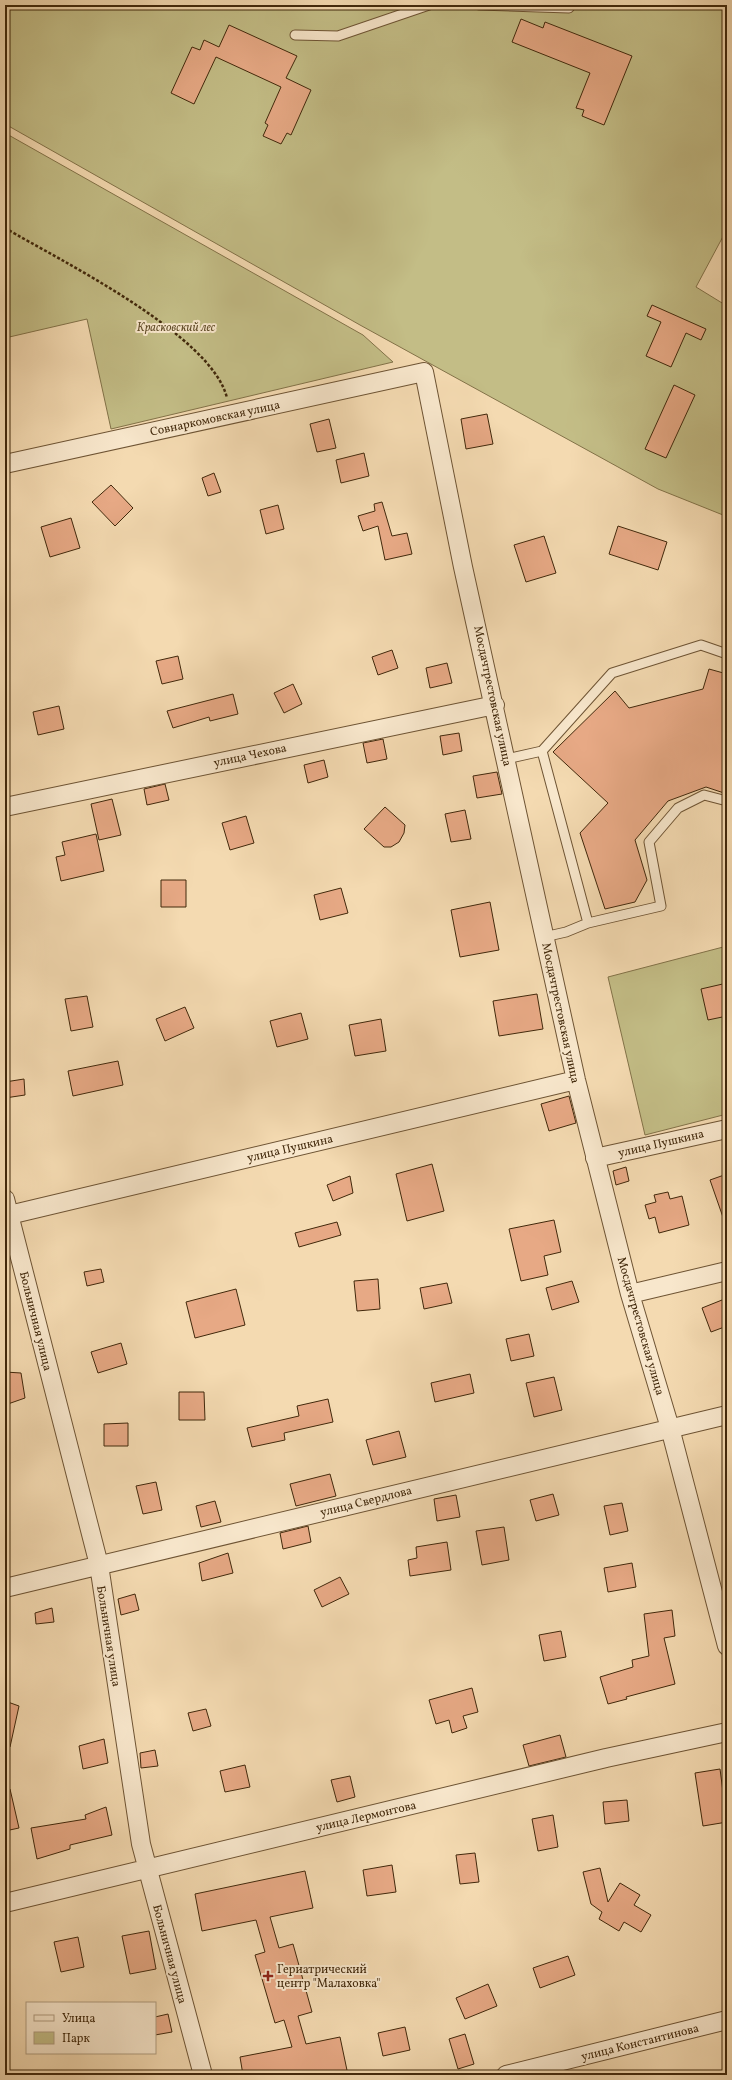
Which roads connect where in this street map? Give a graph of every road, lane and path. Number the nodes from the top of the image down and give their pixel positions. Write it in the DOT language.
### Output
graph roads {
  1 [pos="429,5"];
  2 [pos="479,5"];
  3 [pos="571,5"];
  4 [pos="295,35"];
  5 [pos="5,228"];
  6 [pos="424,372"];
  7 [pos="231,414"];
  8 [pos="5,464"];
  9 [pos="727,654"];
  10 [pos="494,705"];
  11 [pos="542,751"];
  12 [pos="506,759"];
  13 [pos="727,802"];
  14 [pos="5,807"];
  15 [pos="588,923"];
  16 [pos="544,937"];
  17 [pos="576,1080"];
  18 [pos="727,1129"];
  19 [pos="595,1158"];
  20 [pos="6,1210"];
  21 [pos="727,1271"];
  22 [pos="630,1294"];
  23 [pos="727,1415"];
  24 [pos="670,1428"];
  25 [pos="99,1565"];
  26 [pos="5,1588"];
  27 [pos="727,1646"];
  28 [pos="727,1732"];
  29 [pos="147,1868"];
  30 [pos="5,1903"];
  31 [pos="727,2020"];
  32 [pos="203,2075"];
  33 [pos="506,2075"];
  1 -- 4 [label="lane"];
  2 -- 3 [label="lane"];
  5 -- 7 [label="path"];
  6 -- 7 [label="street, Совнаркомовская улица"];
  6 -- 10 [label="street, Мосдачтрестовская улица"];
  7 -- 8 [label="street, Совнаркомовская улица"];
  9 -- 11 [label="lane"];
  10 -- 12 [label="street, Мосдачтрестовская улица"];
  10 -- 14 [label="street, улица Чехова"];
  11 -- 12 [label="lane"];
  11 -- 15 [label="lane"];
  12 -- 16 [label="street, Мосдачтрестовская улица"];
  13 -- 15 [label="lane"];
  15 -- 16 [label="lane"];
  16 -- 17 [label="street, Мосдачтрестовская улица"];
  17 -- 19 [label="street, Мосдачтрестовская улица"];
  17 -- 20 [label="street, улица Пушкина"];
  18 -- 19 [label="street, улица Пушкина"];
  19 -- 22 [label="street, Мосдачтрестовская улица"];
  20 -- 25 [label="street, Больничная улица"];
  21 -- 22 [label="street"];
  22 -- 24 [label="street, Мосдачтрестовская улица"];
  23 -- 24 [label="street, улица Свердлова"];
  24 -- 25 [label="street, улица Свердлова"];
  24 -- 27 [label="street, Мосдачтрестовская улица"];
  25 -- 26 [label="street, улица Свердлова"];
  25 -- 29 [label="street, Больничная улица"];
  28 -- 29 [label="street, улица Лермонтова"];
  29 -- 30 [label="street, улица Лермонтова"];
  29 -- 32 [label="street, Больничная улица"];
  31 -- 33 [label="street, улица Константинова"];
}
